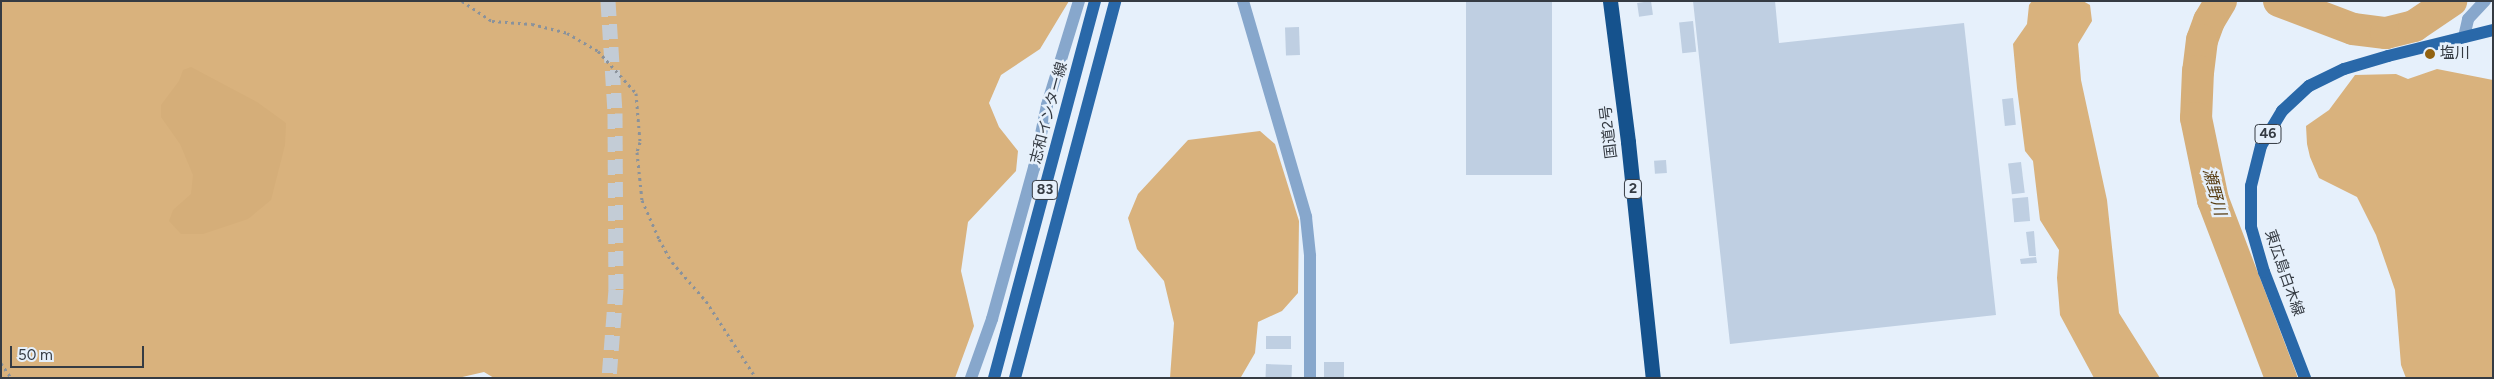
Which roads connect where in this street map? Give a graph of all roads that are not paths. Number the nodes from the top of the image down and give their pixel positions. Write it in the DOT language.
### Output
graph roads {
  1 [pos="1078,1"];
  2 [pos="1096,1"];
  3 [pos="1115,1"];
  4 [pos="1243,1"];
  5 [pos="1610,1"];
  6 [pos="2485,1"];
  7 [pos="2493,30"];
  8 [pos="2464,37"];
  9 [pos="971,378"];
  10 [pos="994,378"];
  11 [pos="1015,378"];
  12 [pos="1310,378"];
  13 [pos="1652,378"];
  14 [pos="2305,378"];
  1 -- 9 [label="street"];
  2 -- 10 [label="main road, 志和インター線 / 83"];
  3 -- 11 [label="main road, 83"];
  4 -- 12 [label="street"];
  5 -- 13 [label="highway, 国道2号 / 2"];
  6 -- 8 [label="street"];
  7 -- 8 [label="main road, 東広島白木線 / 46"];
  8 -- 14 [label="main road, 東広島白木線 / 46"];
}
